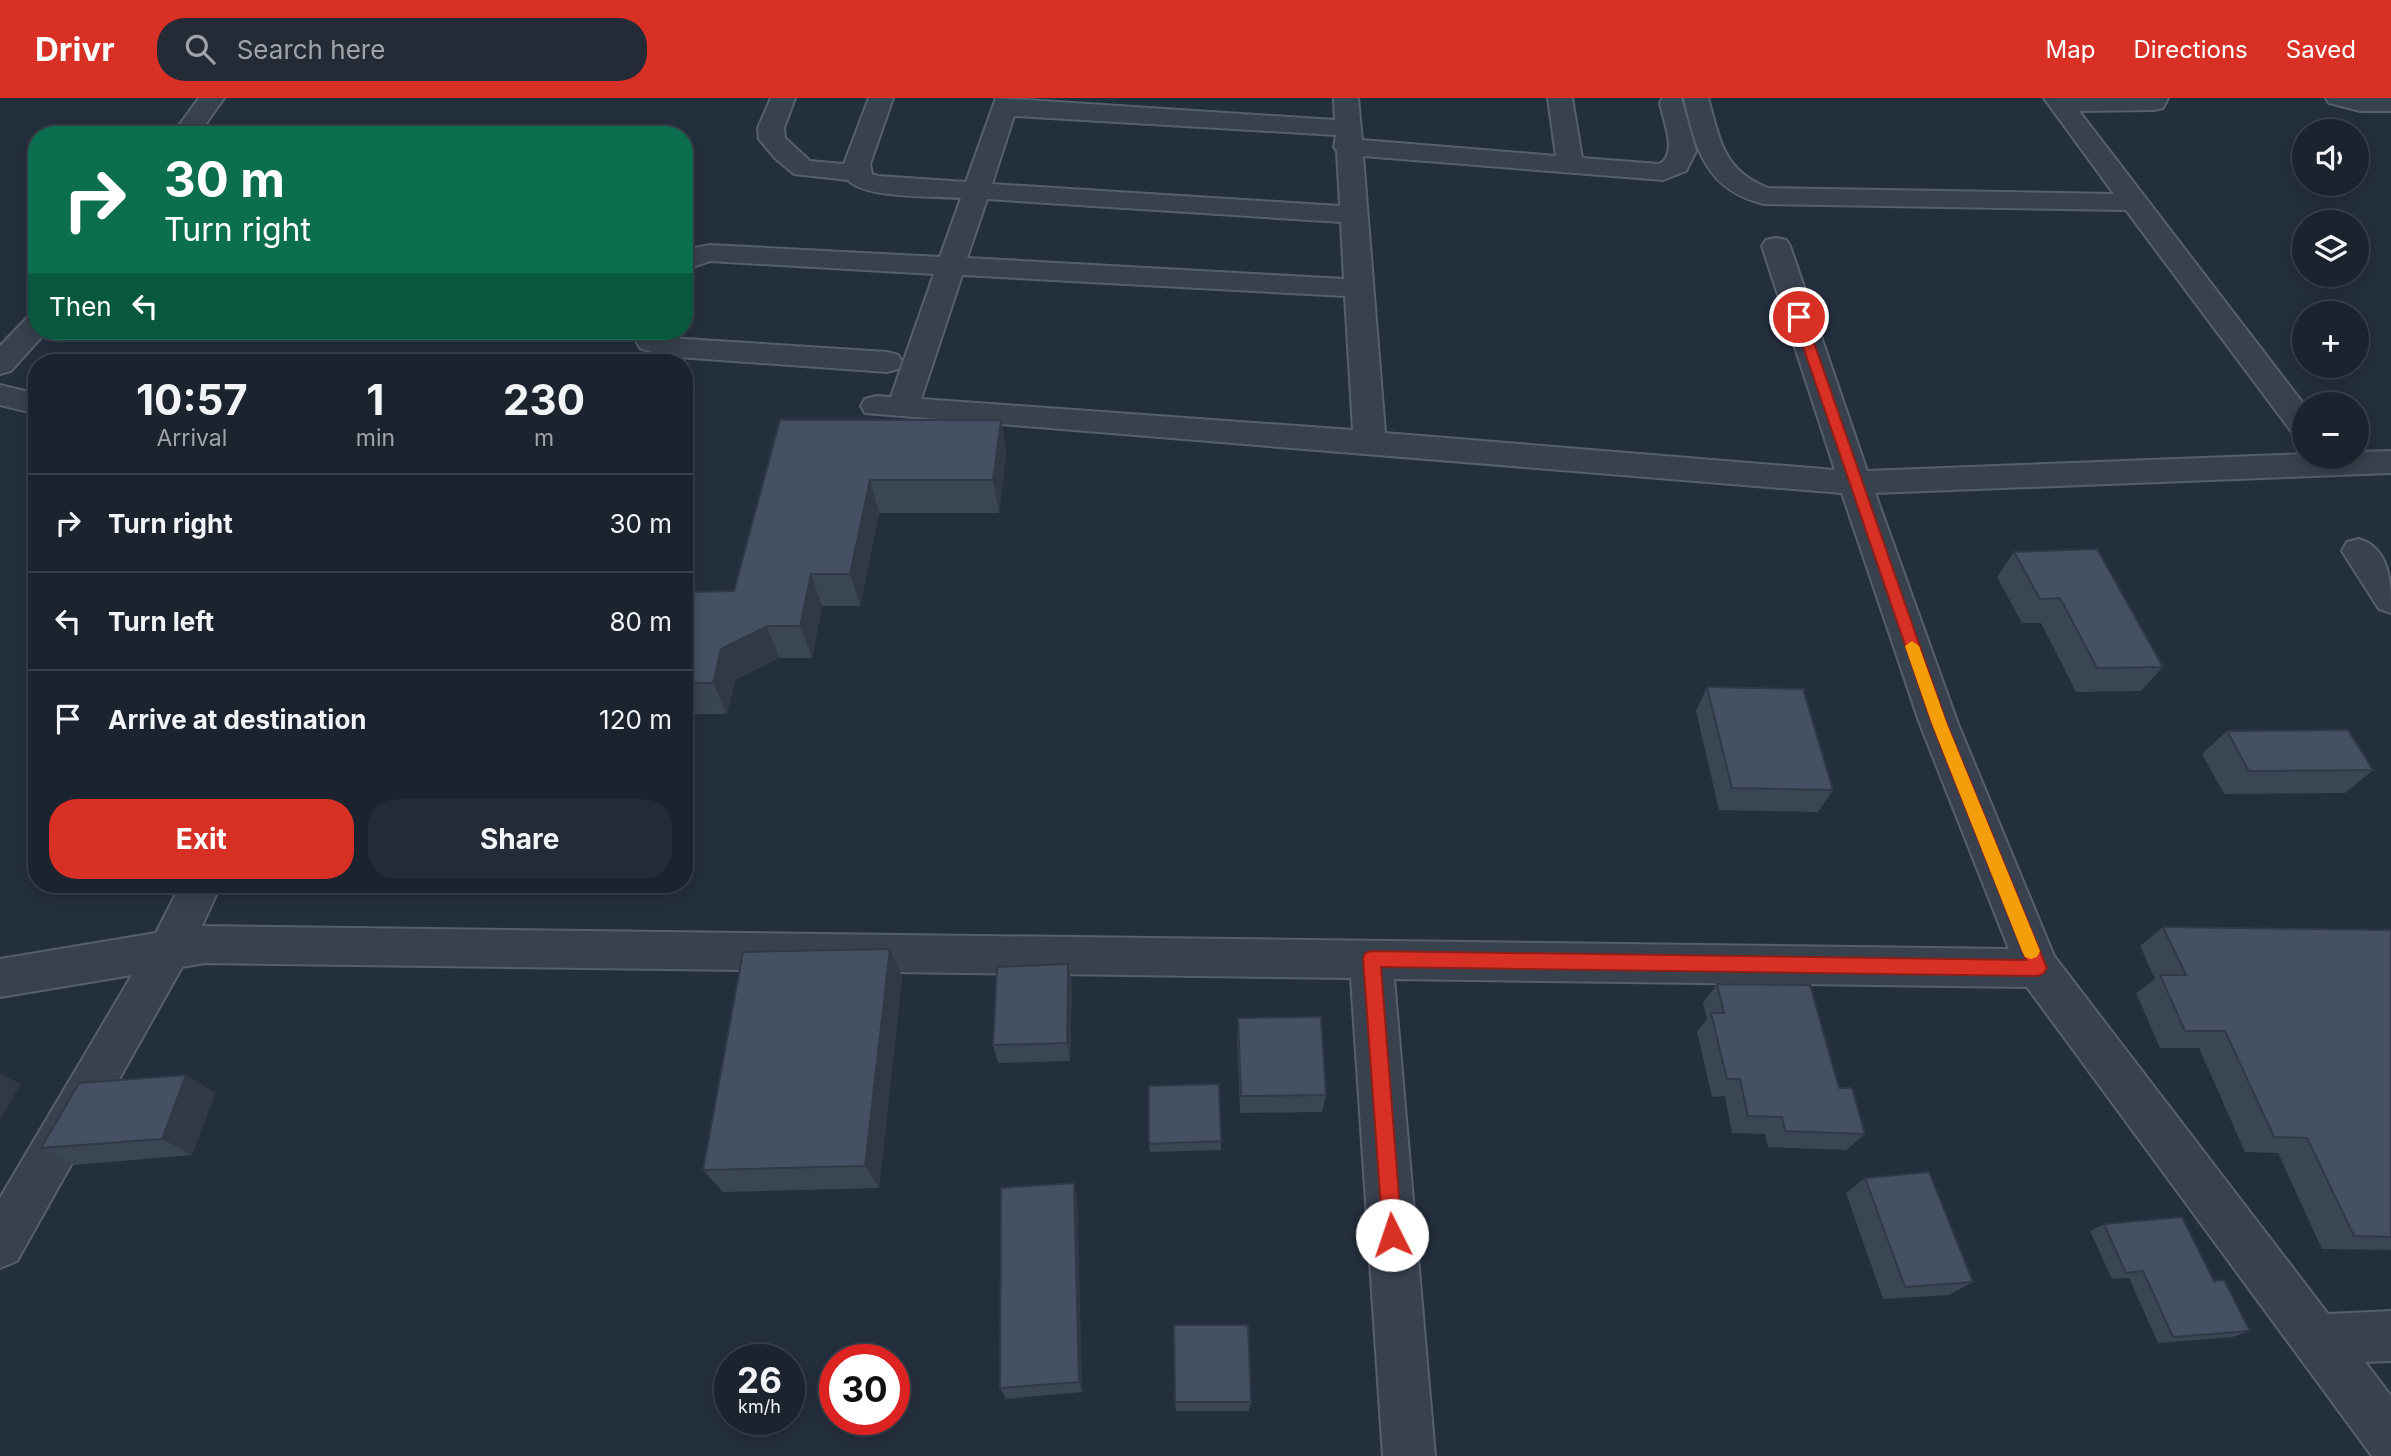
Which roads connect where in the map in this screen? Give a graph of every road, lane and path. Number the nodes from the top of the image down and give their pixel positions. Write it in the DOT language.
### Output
graph roads {
  1 [pos="212,98"];
  2 [pos="783,98"];
  3 [pos="881,98"];
  4 [pos="1346,98"];
  5 [pos="1560,98"];
  6 [pos="1671,98"];
  7 [pos="1696,98"];
  8 [pos="2156,98"];
  9 [pos="2338,98"];
  10 [pos="2059,101"];
  11 [pos="1006,103"];
  12 [pos="2391,104"];
  13 [pos="192,126"];
  14 [pos="1347,137"];
  15 [pos="1570,166"];
  16 [pos="859,173"];
  17 [pos="976,191"];
  18 [pos="2134,202"];
  19 [pos="1353,215"];
  20 [pos="1776,246"];
  21 [pos="693,256"];
  22 [pos="949,265"];
  23 [pos="1358,288"];
  24 [pos="28,334"];
  25 [pos="650,340"];
  26 [pos="887,362"];
  27 [pos="0,364"];
  28 [pos="0,395"];
  29 [pos="28,402"];
  30 [pos="2292,411"];
  31 [pos="1370,442"];
  32 [pos="2369,462"];
  33 [pos="2391,462"];
  34 [pos="2292,463"];
  35 [pos="1855,483"];
  36 [pos="2358,551"];
  37 [pos="2391,600"];
  38 [pos="197,893"];
  39 [pos="169,950"];
  40 [pos="1371,959"];
  41 [pos="2038,968"];
  42 [pos="0,978"];
  43 [pos="0,1244"];
  44 [pos="2391,1336"];
  45 [pos="2315,1339"];
  46 [pos="2391,1438"];
  47 [pos="1409,1456"];
  1 -- 13 [label="street"];
  2 -- 16 [label="street"];
  3 -- 16 [label="street"];
  4 -- 14 [label="street"];
  5 -- 15 [label="street"];
  6 -- 15 [label="street"];
  7 -- 18 [label="street"];
  8 -- 10 [label="street"];
  9 -- 12 [label="street"];
  10 -- 18 [label="street"];
  11 -- 14 [label="street"];
  11 -- 17 [label="street"];
  14 -- 15 [label="street"];
  14 -- 19 [label="street"];
  16 -- 17 [label="street"];
  17 -- 19 [label="street"];
  17 -- 22 [label="street"];
  18 -- 30 [label="street"];
  19 -- 23 [label="street"];
  20 -- 35 [label="street"];
  21 -- 22 [label="street"];
  22 -- 23 [label="street"];
  22 -- 31 [label="street"];
  23 -- 31 [label="street"];
  24 -- 27 [label="street"];
  25 -- 26 [label="street"];
  28 -- 29 [label="street"];
  31 -- 35 [label="street"];
  32 -- 33 [label="street"];
  34 -- 35 [label="street"];
  35 -- 41 [label="street"];
  36 -- 37 [label="street"];
  38 -- 39 [label="street"];
  39 -- 40 [label="street"];
  39 -- 42 [label="street"];
  39 -- 43 [label="street"];
  40 -- 41 [label="street"];
  40 -- 47 [label="street"];
  41 -- 45 [label="street"];
  44 -- 45 [label="street"];
  45 -- 46 [label="street"];
}
